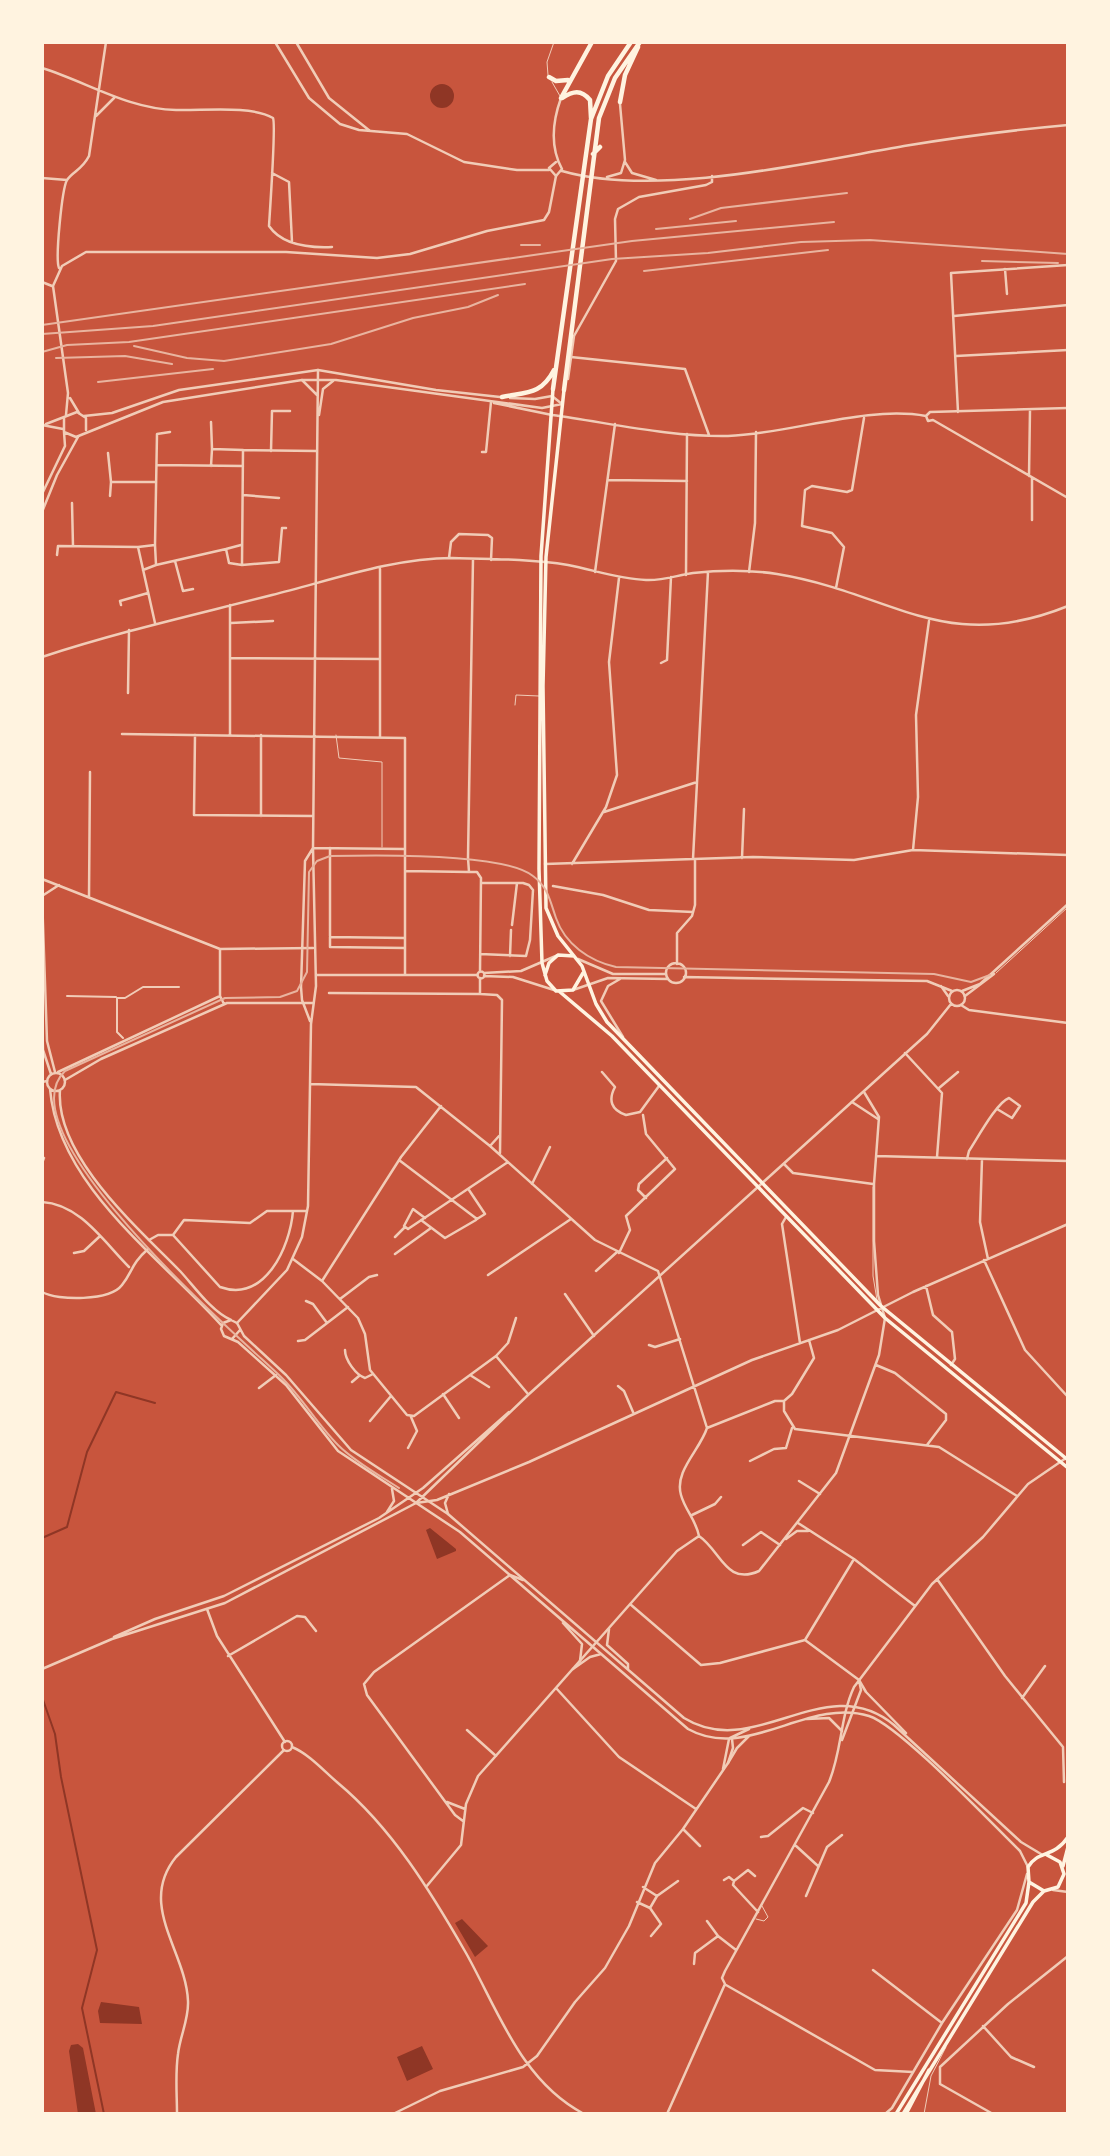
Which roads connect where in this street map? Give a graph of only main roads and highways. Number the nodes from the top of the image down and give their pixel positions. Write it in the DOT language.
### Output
graph roads {
  1 [pos="592,42"];
  2 [pos="631,42"];
  3 [pos="639,43"];
  4 [pos="549,78"];
  5 [pos="569,79"];
  6 [pos="620,102"];
  7 [pos="591,119"];
  8 [pos="600,147"];
  9 [pos="592,155"];
  10 [pos="588,166"];
  11 [pos="585,185"];
  12 [pos="558,363"];
  13 [pos="553,389"];
  14 [pos="564,390"];
  15 [pos="502,397"];
  16 [pos="577,958"];
  17 [pos="583,968"];
  18 [pos="545,976"];
  19 [pos="560,992"];
  20 [pos="759,1186"];
  21 [pos="879,1308"];
  22 [pos="1067,1458"];
  23 [pos="1068,1468"];
  24 [pos="1068,1837"];
  25 [pos="1068,1847"];
  26 [pos="1045,1855"];
  27 [pos="1063,1869"];
  28 [pos="1029,1881"];
  29 [pos="1044,1891"];
  30 [pos="897,2114"];
  31 [pos="904,2114"];
  1 -- 5 [label="highway"];
  2 -- 7 [label="highway"];
  3 -- 6 [label="highway"];
  3 -- 9 [label="highway"];
  4 -- 5 [label="highway"];
  5 -- 7 [label="highway"];
  7 -- 10 [label="highway"];
  8 -- 9 [label="highway"];
  9 -- 10 [label="highway"];
  10 -- 11 [label="highway"];
  11 -- 12 [label="highway"];
  11 -- 14 [label="highway"];
  12 -- 13 [label="highway"];
  12 -- 15 [label="highway"];
  13 -- 18 [label="main road"];
  14 -- 16 [label="main road"];
  16 -- 17 [label="main road"];
  16 -- 18 [label="main road"];
  17 -- 19 [label="main road"];
  17 -- 20 [label="main road"];
  18 -- 19 [label="main road"];
  19 -- 20 [label="main road"];
  20 -- 21 [label="main road"];
  20 -- 21 [label="main road"];
  21 -- 22 [label="main road"];
  21 -- 23 [label="main road"];
  24 -- 26 [label="main road"];
  25 -- 27 [label="main road"];
  26 -- 27 [label="main road"];
  26 -- 28 [label="main road"];
  27 -- 29 [label="main road"];
  28 -- 29 [label="main road"];
  28 -- 30 [label="main road"];
  29 -- 31 [label="main road"];
}
